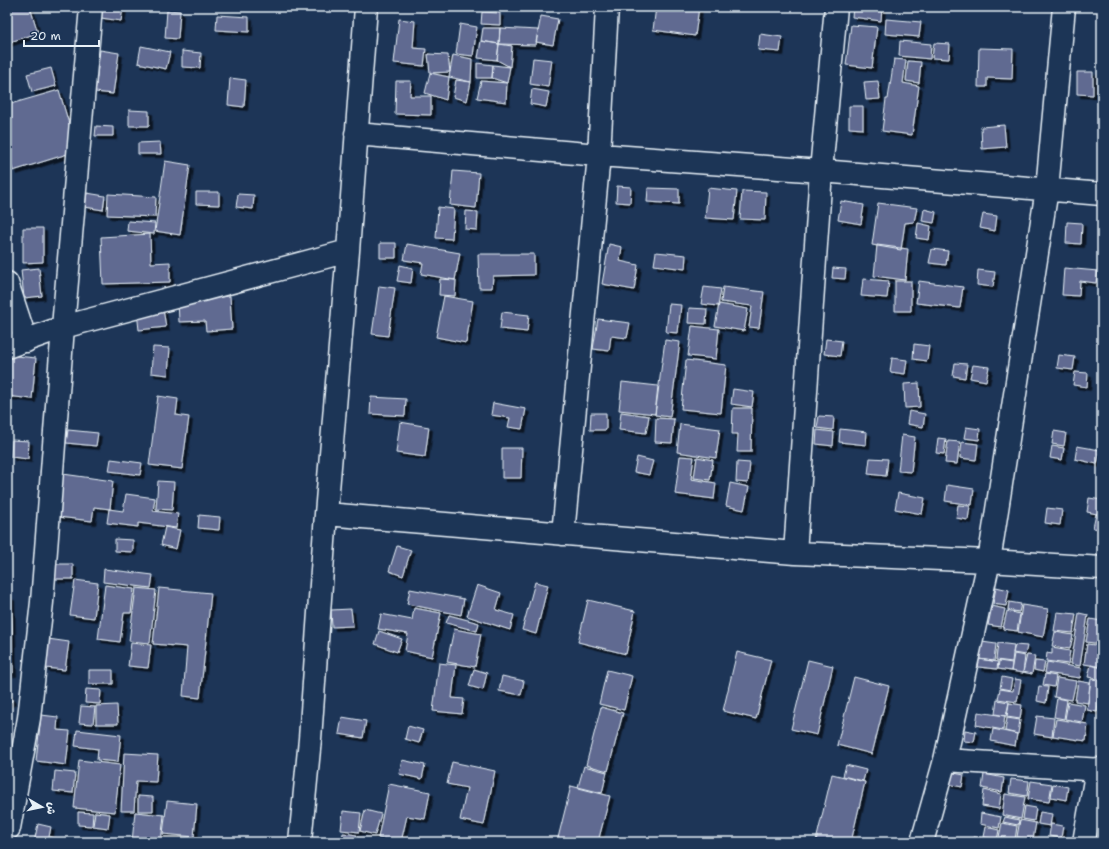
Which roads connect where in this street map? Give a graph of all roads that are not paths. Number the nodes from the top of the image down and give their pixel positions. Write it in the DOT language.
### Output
graph roads {
  1 [pos="91,7"];
  2 [pos="366,7"];
  3 [pos="607,7"];
  4 [pos="836,7"];
  5 [pos="1064,7"];
  6 [pos="356,134"];
  7 [pos="599,155"];
  8 [pos="821,171"];
  9 [pos="1046,189"];
  10 [pos="1102,194"];
  11 [pos="348,251"];
  12 [pos="7,283"];
  13 [pos="63,326"];
  14 [pos="16,344"];
  15 [pos="326,514"];
  16 [pos="563,534"];
  17 [pos="795,553"];
  18 [pos="989,560"];
  19 [pos="1102,568"];
  20 [pos="945,760"];
  21 [pos="1100,769"];
  22 [pos="10,830"];
  23 [pos="300,842"];
  24 [pos="922,842"];
  25 [pos="1084,842"];
  1 -- 13 [label="street"];
  2 -- 6 [label="street"];
  3 -- 7 [label="street"];
  4 -- 8 [label="street"];
  5 -- 9 [label="street"];
  6 -- 7 [label="street"];
  6 -- 11 [label="street"];
  7 -- 8 [label="street"];
  7 -- 16 [label="street"];
  8 -- 9 [label="street"];
  8 -- 17 [label="street"];
  9 -- 10 [label="street"];
  9 -- 18 [label="street"];
  11 -- 13 [label="street"];
  11 -- 15 [label="street"];
  12 -- 14 [label="street"];
  13 -- 14 [label="street"];
  13 -- 22 [label="street"];
  15 -- 16 [label="street"];
  15 -- 23 [label="street"];
  16 -- 17 [label="street"];
  17 -- 18 [label="street"];
  18 -- 19 [label="street"];
  18 -- 20 [label="street"];
  20 -- 21 [label="street"];
  20 -- 24 [label="street"];
  21 -- 25 [label="street"];
}
